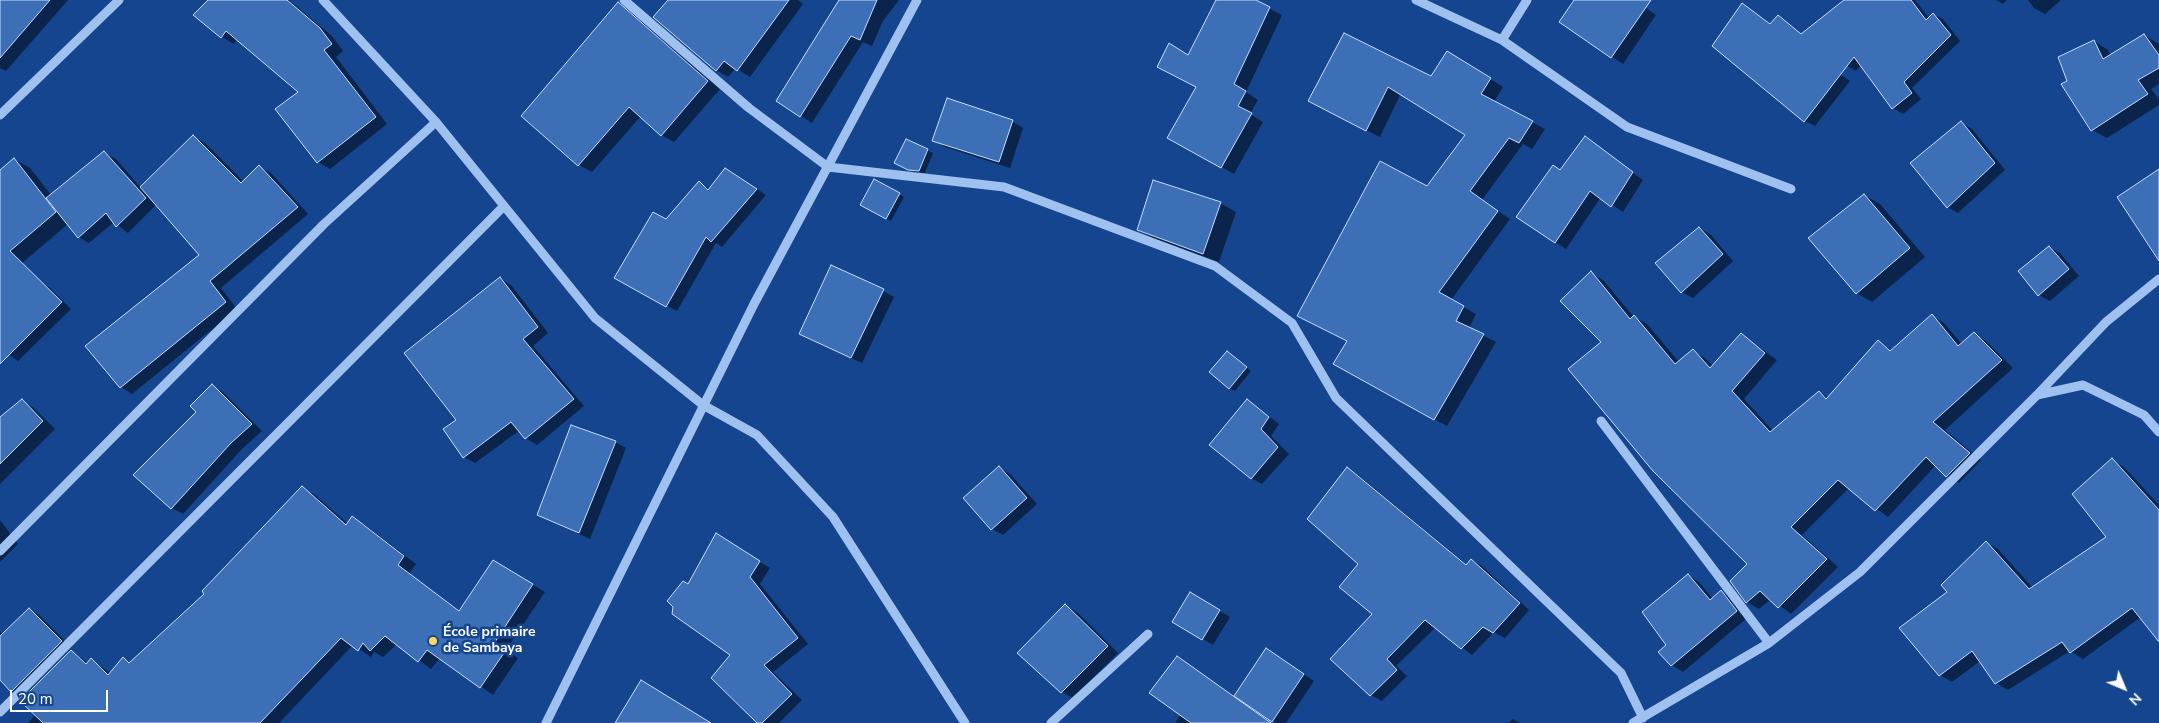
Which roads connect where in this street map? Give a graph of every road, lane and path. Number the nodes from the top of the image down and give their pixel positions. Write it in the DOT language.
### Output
graph roads {
  1 [pos="119,0"];
  2 [pos="323,0"];
  3 [pos="624,0"];
  4 [pos="917,0"];
  5 [pos="1416,0"];
  6 [pos="1527,0"];
  7 [pos="1502,40"];
  8 [pos="0,115"];
  9 [pos="436,122"];
  10 [pos="828,166"];
  11 [pos="1790,188"];
  12 [pos="504,206"];
  13 [pos="2159,279"];
  14 [pos="2037,395"];
  15 [pos="703,405"];
  16 [pos="1601,421"];
  17 [pos="2159,432"];
  18 [pos="0,551"];
  19 [pos="1148,634"];
  20 [pos="1769,643"];
  21 [pos="0,712"];
  22 [pos="1643,718"];
  23 [pos="546,723"];
  24 [pos="965,723"];
  25 [pos="1051,723"];
  26 [pos="1633,723"];
  1 -- 8 [label="street"];
  2 -- 9 [label="street"];
  3 -- 10 [label="street"];
  4 -- 10 [label="street"];
  5 -- 7 [label="street"];
  6 -- 7 [label="street"];
  7 -- 11 [label="street"];
  9 -- 12 [label="street"];
  9 -- 18 [label="street"];
  10 -- 15 [label="street"];
  10 -- 22 [label="street"];
  12 -- 15 [label="street"];
  12 -- 21 [label="street"];
  13 -- 14 [label="street"];
  14 -- 17 [label="street"];
  14 -- 20 [label="street"];
  15 -- 23 [label="street"];
  15 -- 24 [label="street"];
  16 -- 20 [label="street"];
  19 -- 25 [label="street"];
  20 -- 22 [label="street"];
  22 -- 26 [label="street"];
}
